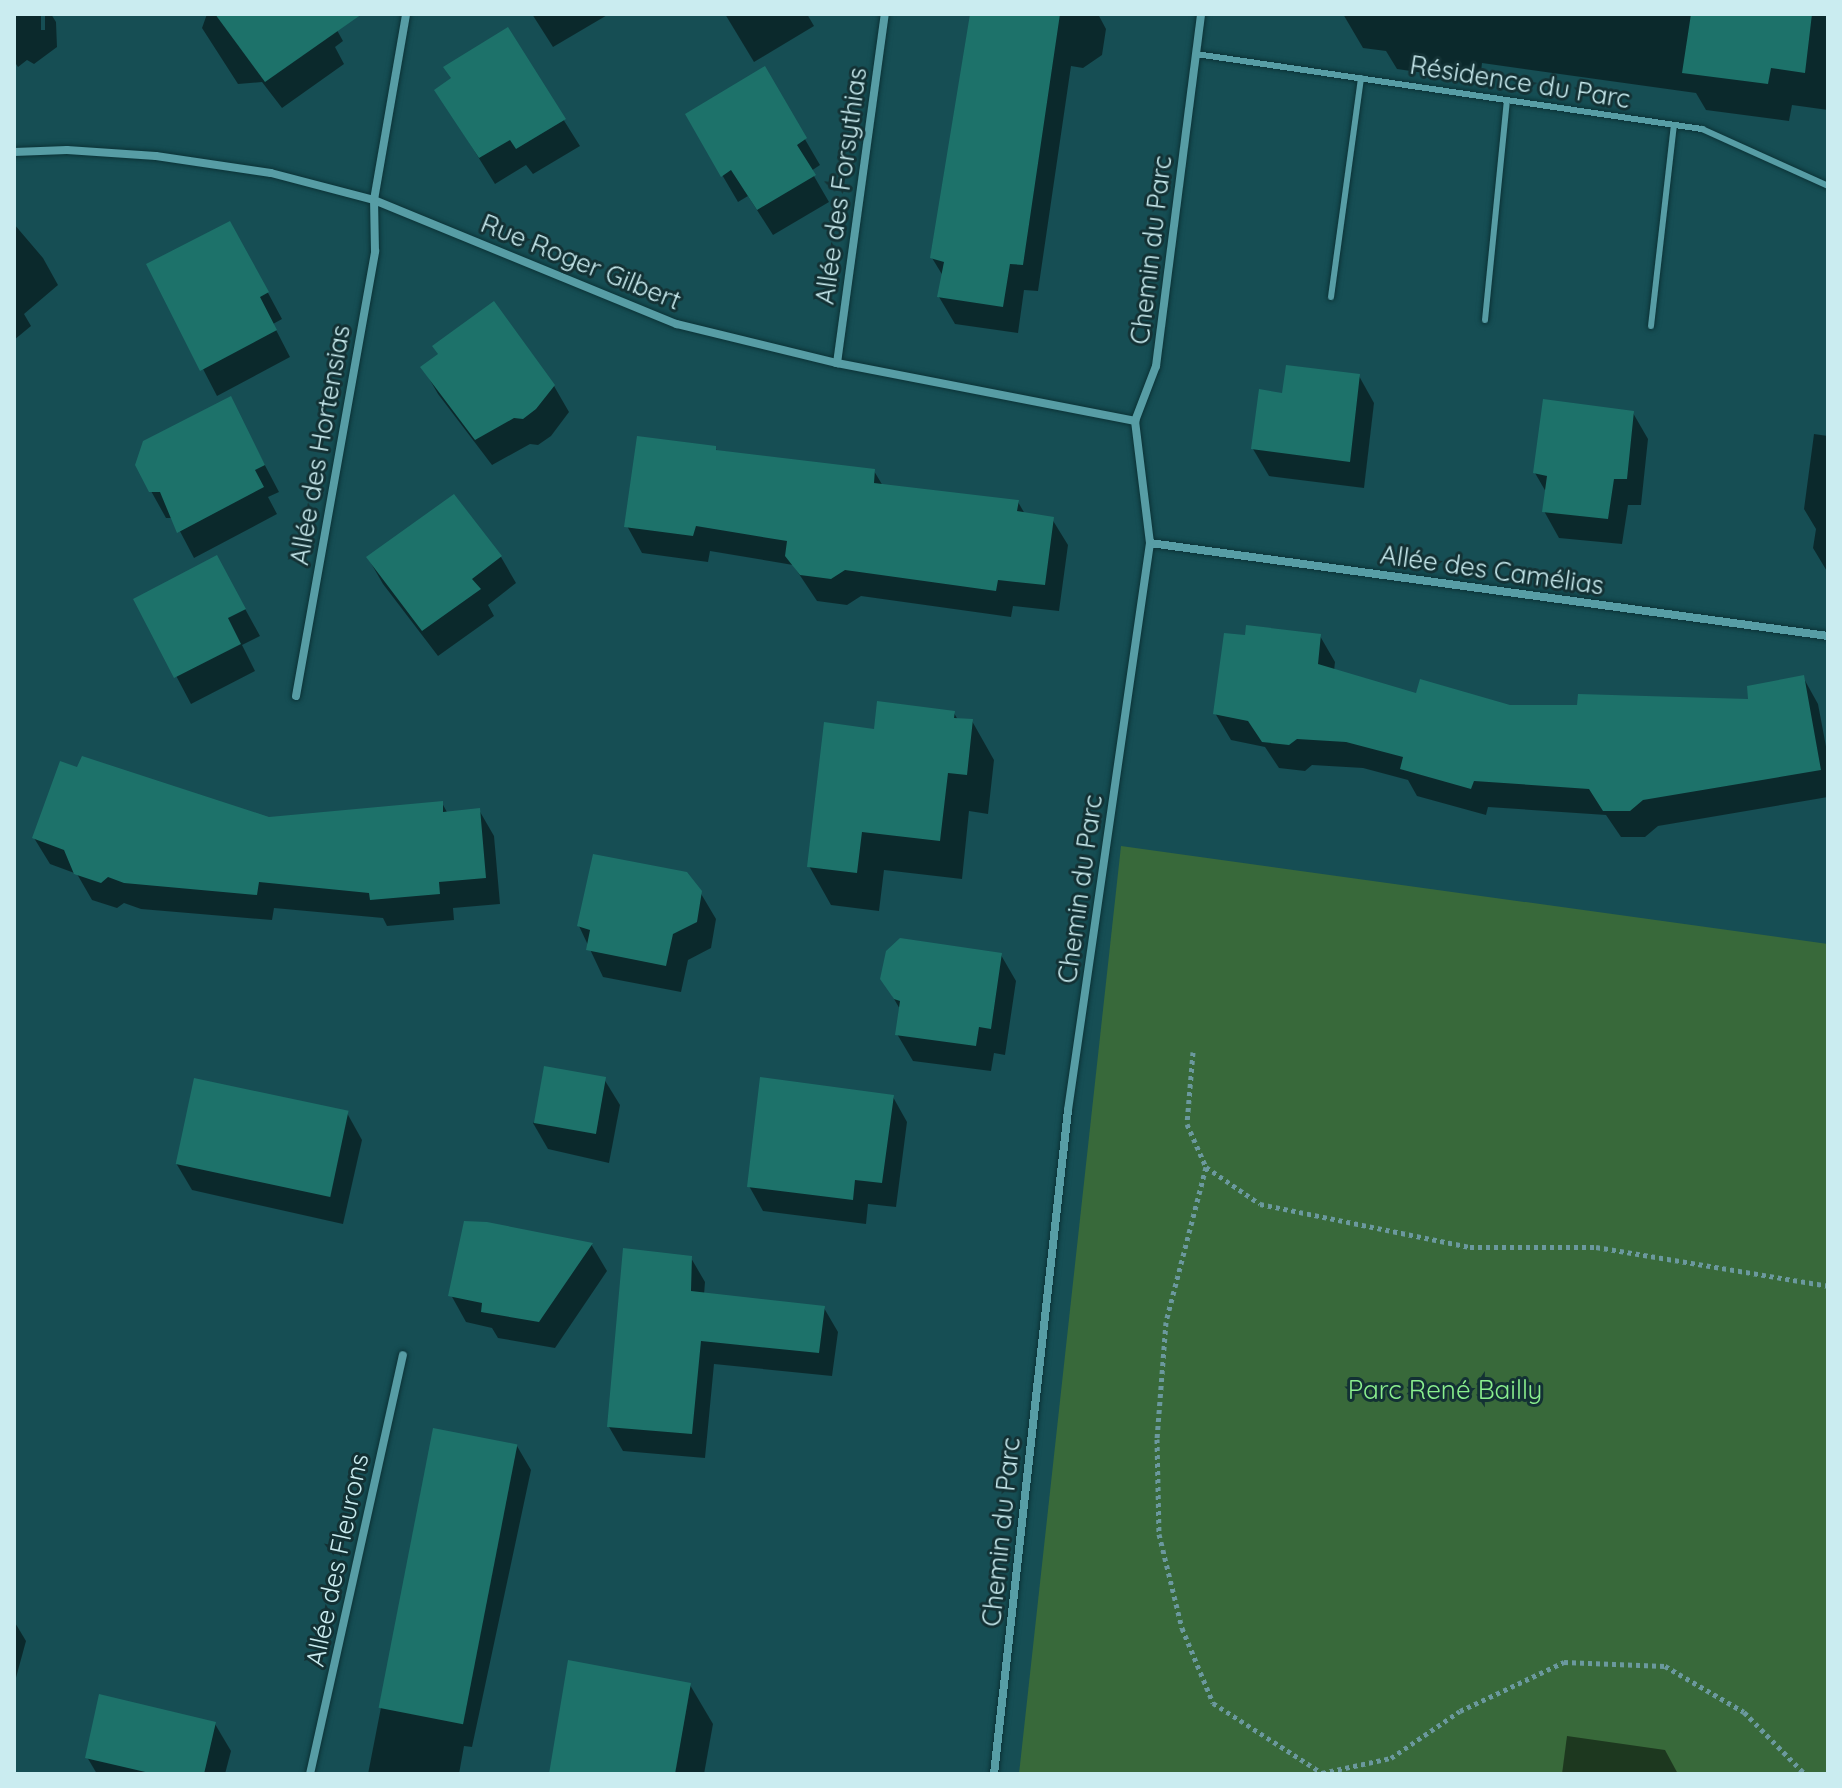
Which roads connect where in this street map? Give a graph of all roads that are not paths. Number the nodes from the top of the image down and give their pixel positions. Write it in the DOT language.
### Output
graph roads {
  1 [pos="406,14"];
  2 [pos="885,14"];
  3 [pos="1201,14"];
  4 [pos="1196,54"];
  5 [pos="1361,78"];
  6 [pos="1507,100"];
  7 [pos="1674,125"];
  8 [pos="14,152"];
  9 [pos="1828,186"];
  10 [pos="374,200"];
  11 [pos="1331,297"];
  12 [pos="1485,320"];
  13 [pos="1651,326"];
  14 [pos="837,363"];
  15 [pos="1135,421"];
  16 [pos="1150,543"];
  17 [pos="1828,636"];
  18 [pos="296,696"];
  19 [pos="403,1355"];
  20 [pos="310,1774"];
  21 [pos="994,1774"];
  1 -- 10 [label="street, Allée des Hortensias"];
  2 -- 14 [label="street, Allée des Forsythias"];
  3 -- 4 [label="street, Chemin du Parc"];
  4 -- 5 [label="lane, Résidence du Parc"];
  4 -- 15 [label="street, Chemin du Parc"];
  5 -- 6 [label="lane, Résidence du Parc"];
  5 -- 11 [label="lane"];
  6 -- 7 [label="lane, Résidence du Parc"];
  6 -- 12 [label="lane"];
  7 -- 9 [label="lane, Résidence du Parc"];
  7 -- 13 [label="lane"];
  8 -- 10 [label="street, Rue Roger Gilbert"];
  10 -- 14 [label="street, Rue Roger Gilbert"];
  10 -- 18 [label="street, Allée des Hortensias"];
  14 -- 15 [label="street, Rue Roger Gilbert"];
  15 -- 16 [label="street, Chemin du Parc"];
  16 -- 17 [label="street, Allée des Camélias"];
  16 -- 21 [label="street, Chemin du Parc"];
  19 -- 20 [label="street, Allée des Fleurons"];
}
